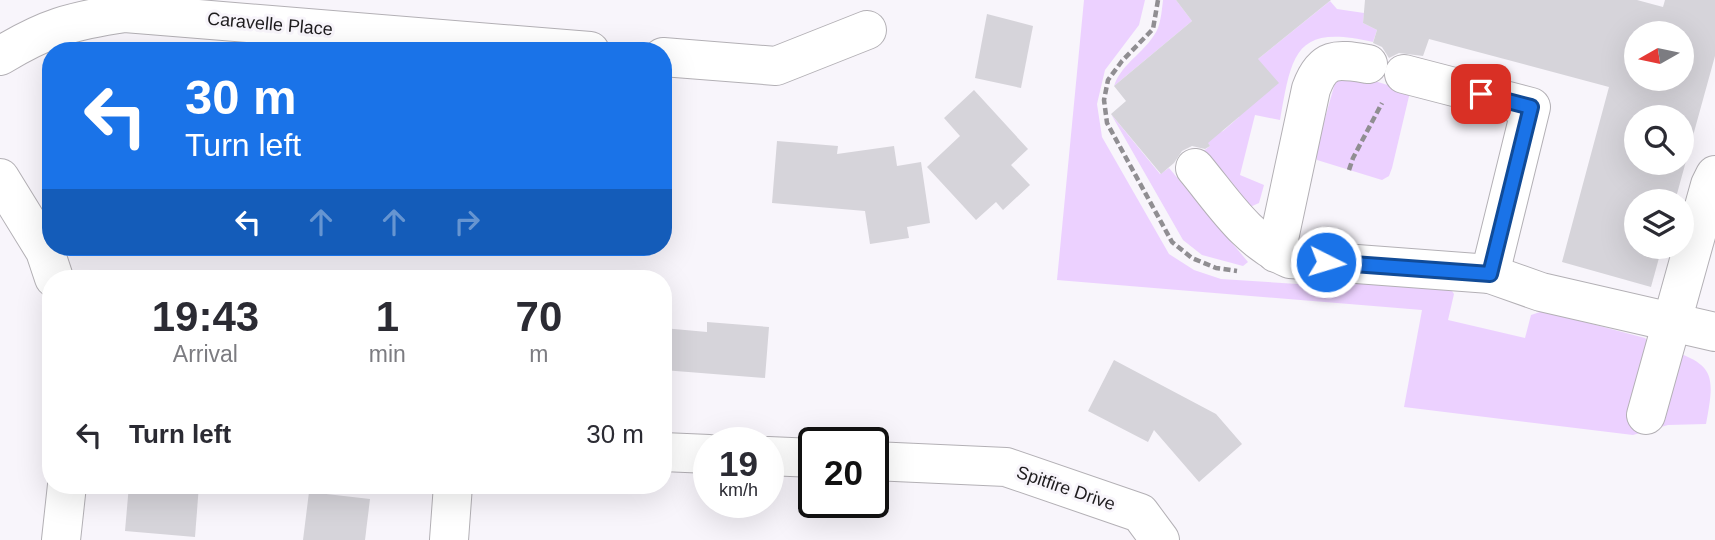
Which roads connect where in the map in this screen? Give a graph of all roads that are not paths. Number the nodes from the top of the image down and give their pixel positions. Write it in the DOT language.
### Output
graph roads {
  1 [pos="205,10"];
  2 [pos="867,30"];
  3 [pos="505,42"];
  4 [pos="0,56"];
  5 [pos="672,58"];
  6 [pos="1195,168"];
  7 [pos="1715,175"];
  8 [pos="0,178"];
  9 [pos="42,246"];
  10 [pos="1261,262"];
  11 [pos="1490,274"];
  12 [pos="1672,323"];
  13 [pos="1715,332"];
  14 [pos="1647,415"];
  15 [pos="672,452"];
  16 [pos="693,453"];
  17 [pos="889,462"];
  18 [pos="66,494"];
  19 [pos="452,494"];
  20 [pos="61,540"];
  21 [pos="449,540"];
  22 [pos="1160,540"];
  1 -- 3 [label="street, Caravelle Place"];
  1 -- 4 [label="street, Caravelle Place"];
  2 -- 5 [label="street"];
  6 -- 10 [label="street"];
  7 -- 12 [label="street"];
  8 -- 9 [label="street"];
  10 -- 11 [label="street"];
  10 -- 11 [label="street"];
  11 -- 12 [label="street"];
  12 -- 13 [label="street"];
  12 -- 14 [label="street"];
  15 -- 16 [label="street"];
  17 -- 22 [label="street, Spitfire Drive"];
  18 -- 20 [label="street"];
  19 -- 21 [label="street"];
}
